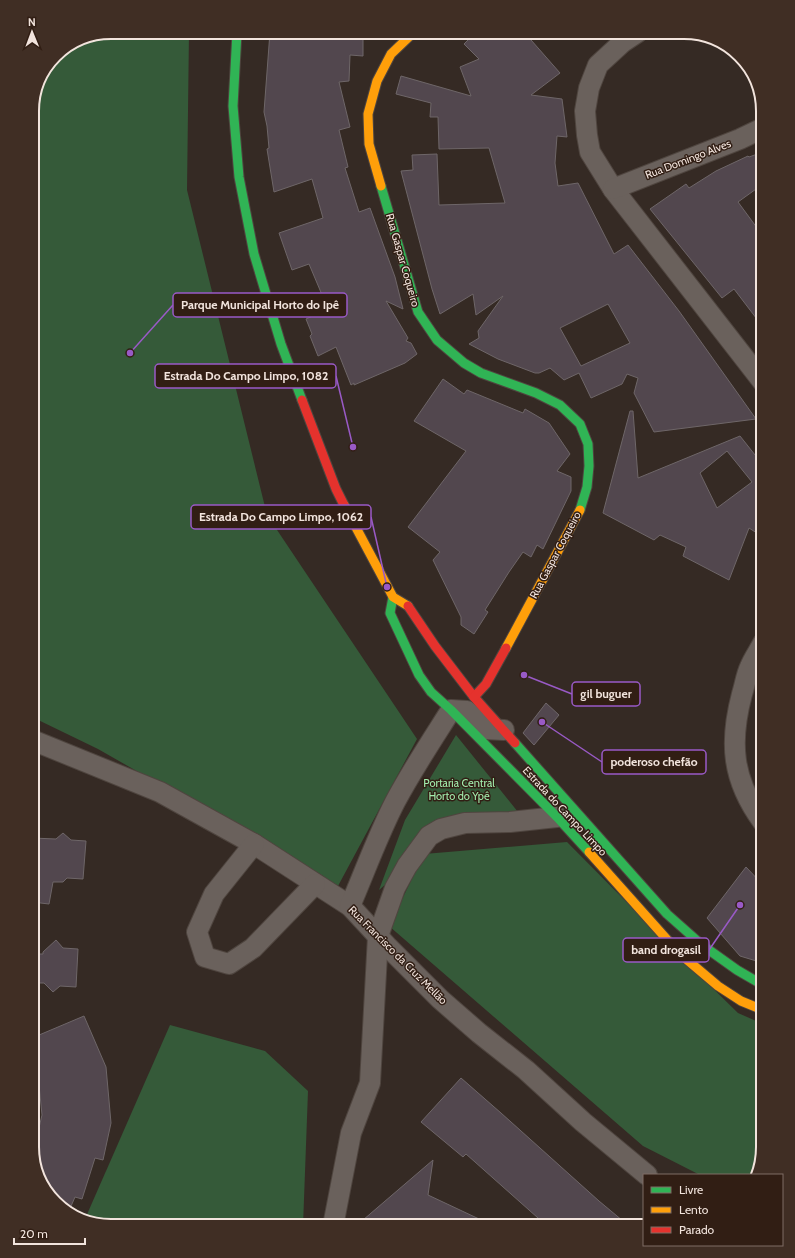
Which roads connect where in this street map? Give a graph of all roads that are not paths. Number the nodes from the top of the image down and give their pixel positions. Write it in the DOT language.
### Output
graph roads {
  1 [pos="237,39"];
  2 [pos="407,39"];
  3 [pos="628,39"];
  4 [pos="756,131"];
  5 [pos="612,189"];
  6 [pos="756,373"];
  7 [pos="393,597"];
  8 [pos="756,656"];
  9 [pos="474,697"];
  10 [pos="451,710"];
  11 [pos="504,730"];
  12 [pos="39,743"];
  13 [pos="756,810"];
  14 [pos="556,817"];
  15 [pos="254,844"];
  16 [pos="314,884"];
  17 [pos="350,906"];
  18 [pos="378,936"];
  19 [pos="756,981"];
  20 [pos="756,1007"];
  21 [pos="645,1174"];
  22 [pos="334,1219"];
  1 -- 7 [label="main road, Estrada do Campo Limpo"];
  2 -- 9 [label="main road, Rua Gaspar Coqueiro"];
  3 -- 5 [label="street"];
  4 -- 5 [label="street, Rua Domingo Alves"];
  5 -- 6 [label="street"];
  7 -- 9 [label="main road, Estrada do Campo Limpo"];
  7 -- 10 [label="main road, Estrada do Campo Limpo"];
  8 -- 13 [label="street"];
  9 -- 11 [label="main road, Estrada do Campo Limpo"];
  10 -- 11 [label="street"];
  10 -- 14 [label="main road, Estrada do Campo Limpo"];
  10 -- 17 [label="street"];
  11 -- 19 [label="main road, Estrada do Campo Limpo"];
  12 -- 15 [label="street, Rua Francisco da Cruz Mellão"];
  14 -- 18 [label="street"];
  14 -- 20 [label="main road, Estrada do Campo Limpo"];
  15 -- 16 [label="street, Rua Francisco da Cruz Mellão"];
  15 -- 16 [label="street"];
  16 -- 17 [label="street, Rua Francisco da Cruz Mellão"];
  17 -- 18 [label="street, Rua Francisco da Cruz Mellão"];
  18 -- 21 [label="street, Rua Francisco da Cruz Mellão"];
  18 -- 22 [label="street"];
}
